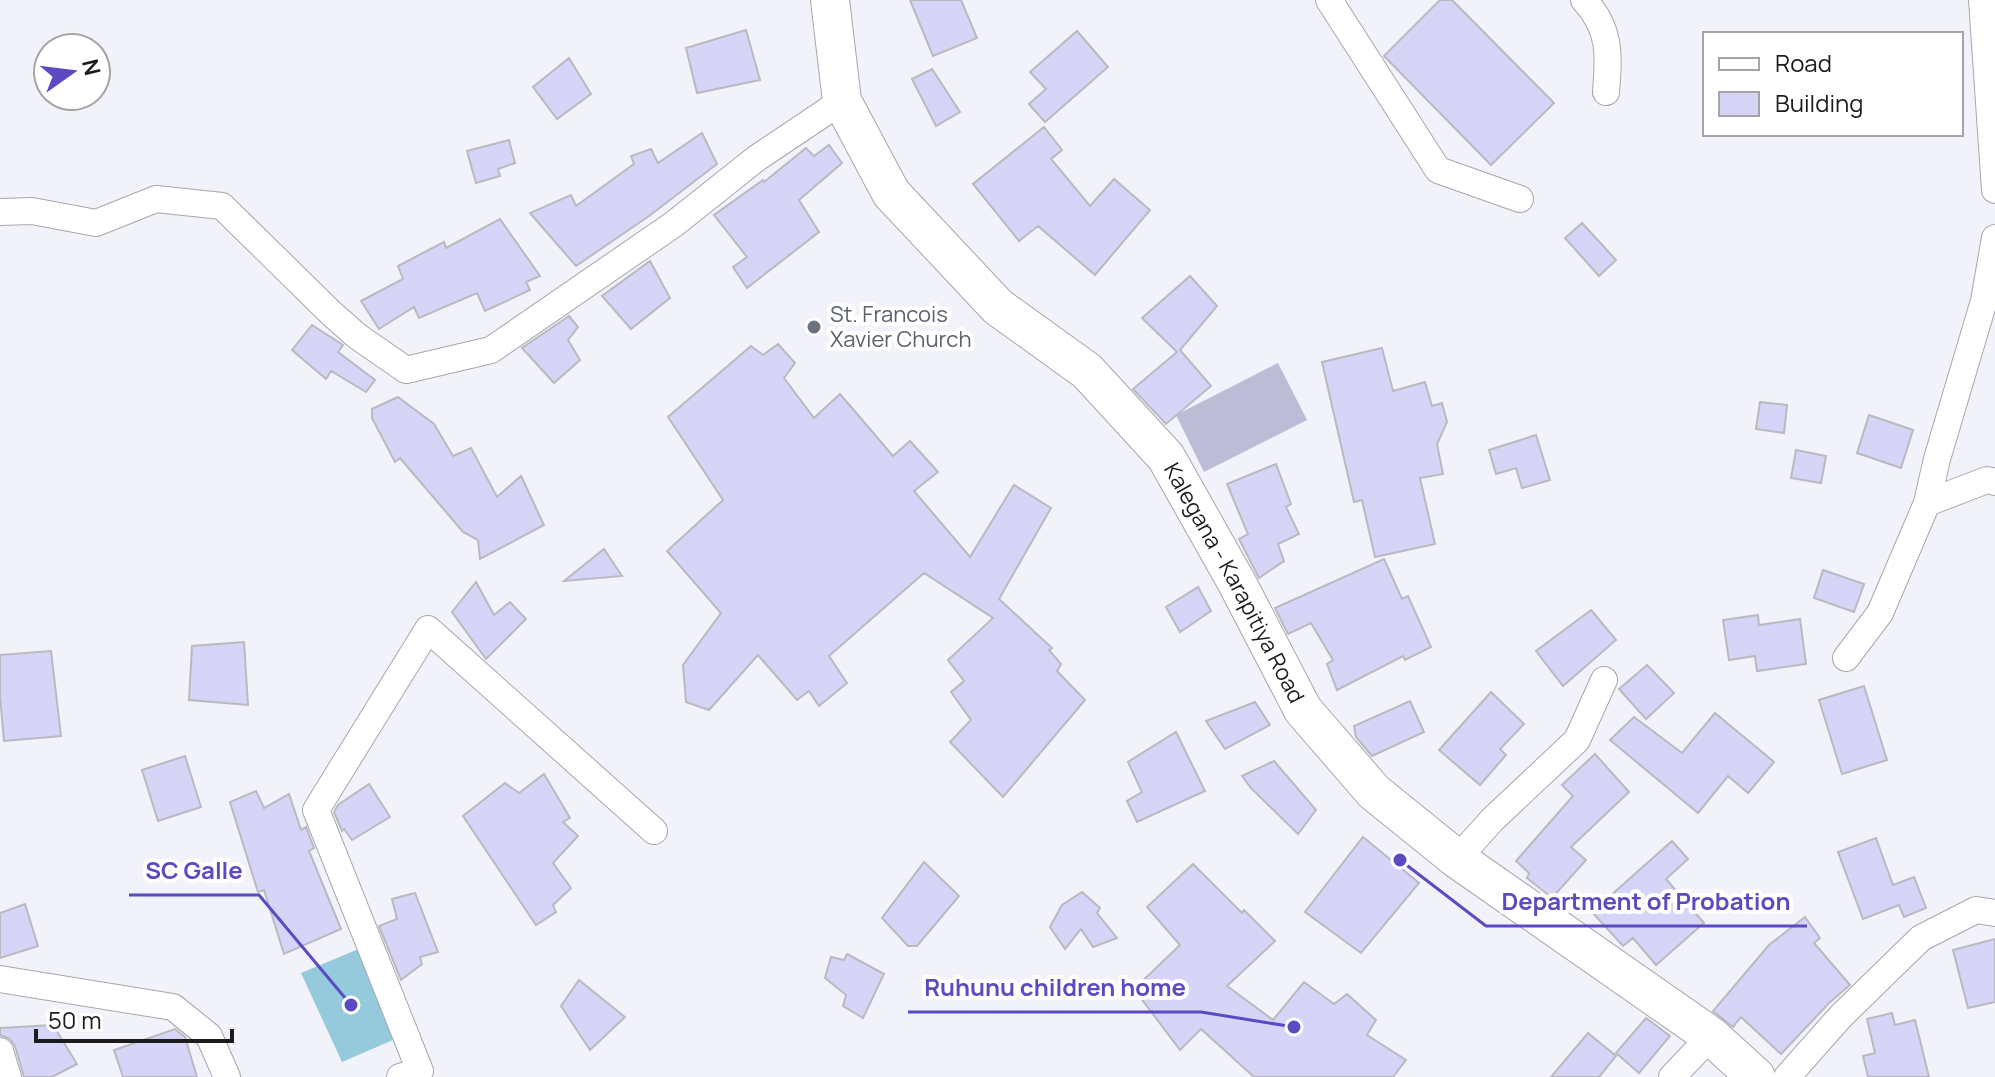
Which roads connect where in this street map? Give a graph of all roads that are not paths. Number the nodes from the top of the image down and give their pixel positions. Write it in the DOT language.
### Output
graph roads {
  1 [pos="830,0"];
  2 [pos="1329,0"];
  3 [pos="1584,0"];
  4 [pos="1982,0"];
  5 [pos="1606,92"];
  6 [pos="842,101"];
  7 [pos="1995,190"];
  8 [pos="1520,199"];
  9 [pos="0,212"];
  10 [pos="1995,238"];
  11 [pos="1995,482"];
  12 [pos="1927,503"];
  13 [pos="1846,658"];
  14 [pos="1604,680"];
  15 [pos="654,831"];
  16 [pos="1457,859"];
  17 [pos="1995,913"];
  18 [pos="0,979"];
  19 [pos="1711,1036"];
  20 [pos="0,1051"];
  21 [pos="8,1077"];
  22 [pos="227,1077"];
  23 [pos="400,1077"];
  24 [pos="1672,1077"];
  25 [pos="1756,1077"];
  26 [pos="1787,1077"];
  1 -- 6 [label="main road, Kalegana - Karapitiya Road"];
  2 -- 8 [label="street"];
  3 -- 5 [label="street"];
  4 -- 7 [label="street"];
  6 -- 9 [label="street"];
  6 -- 16 [label="main road, Kalegana - Karapitiya Road"];
  10 -- 12 [label="street"];
  11 -- 12 [label="street"];
  12 -- 13 [label="street"];
  14 -- 16 [label="street"];
  15 -- 23 [label="street"];
  16 -- 19 [label="main road, Kalegana - Karapitiya Road"];
  17 -- 26 [label="street"];
  18 -- 22 [label="street"];
  19 -- 24 [label="street"];
  19 -- 25 [label="main road, Kalegana - Karapitiya Road"];
  20 -- 21 [label="street"];
}
